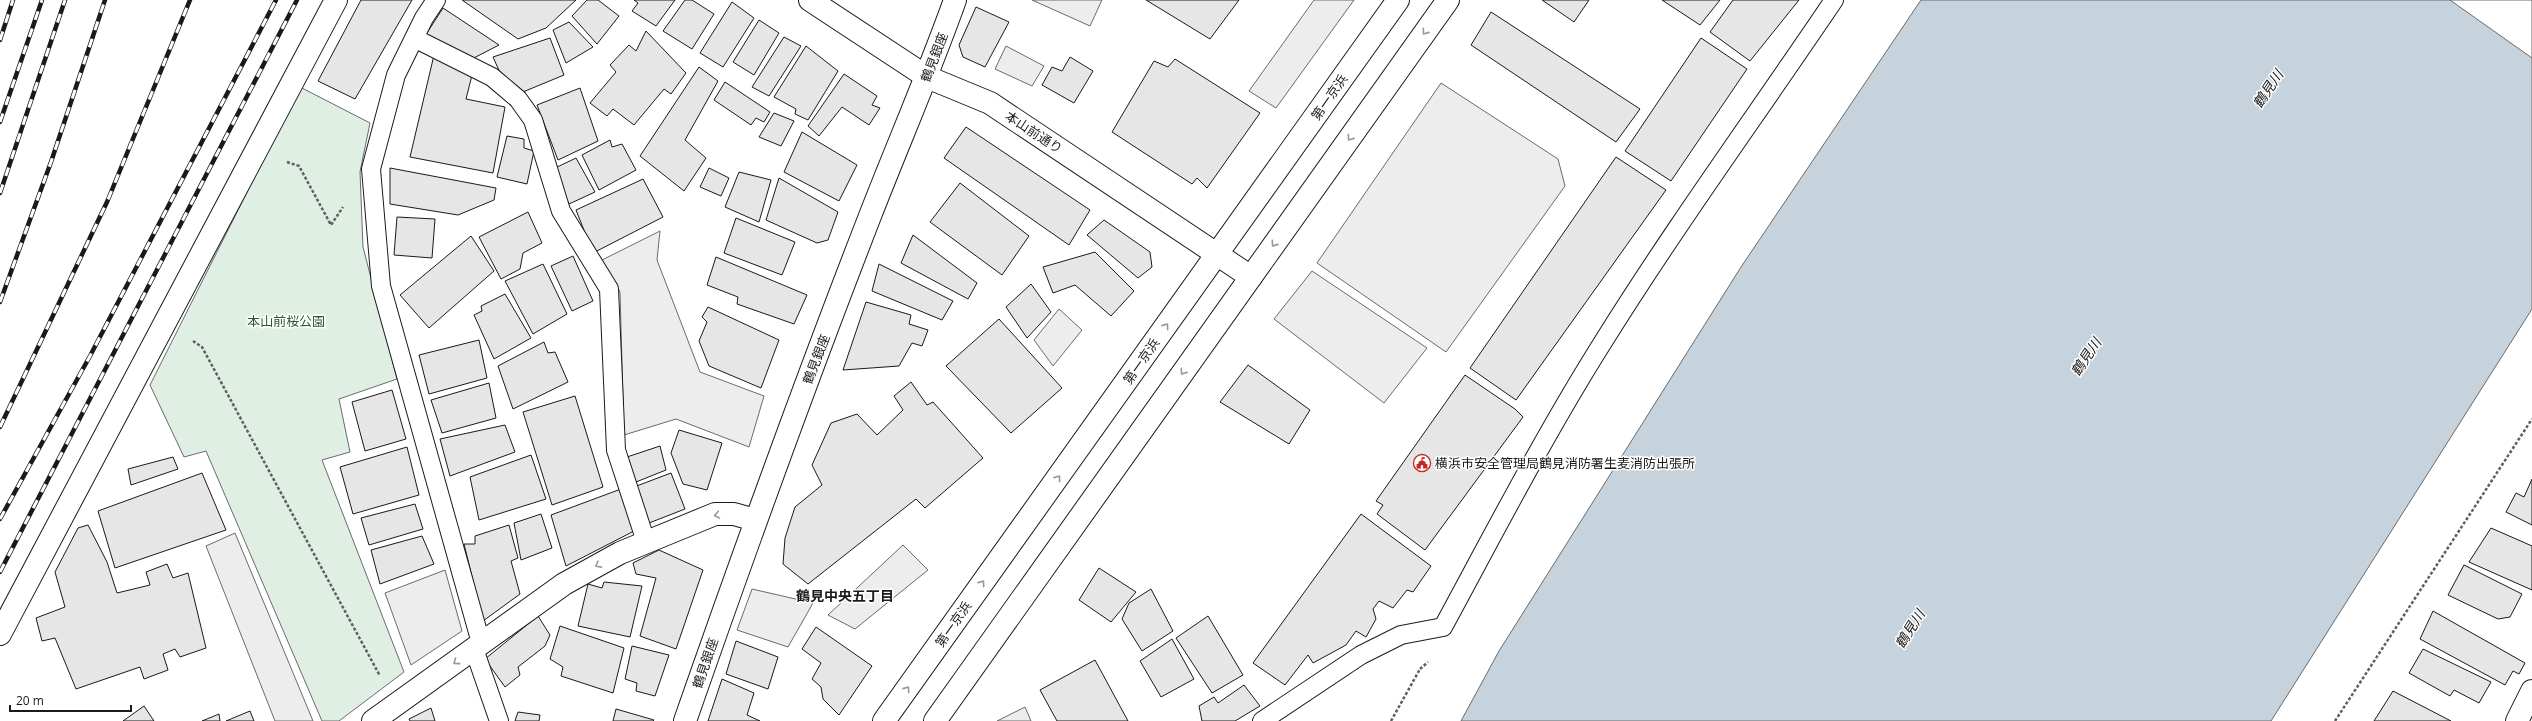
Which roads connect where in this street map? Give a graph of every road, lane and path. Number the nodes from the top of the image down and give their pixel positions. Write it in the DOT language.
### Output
graph roads {
  1 [pos="336,0"];
  2 [pos="436,0"];
  3 [pos="810,0"];
  4 [pos="955,0"];
  5 [pos="1398,0"];
  6 [pos="1448,0"];
  7 [pos="1834,0"];
  8 [pos="414,38"];
  9 [pos="927,77"];
  10 [pos="256,151"];
  11 [pos="373,189"];
  12 [pos="1218,253"];
  13 [pos="1251,277"];
  14 [pos="166,320"];
  15 [pos="2532,419"];
  16 [pos="755,520"];
  17 [pos="646,542"];
  18 [pos="1443,627"];
  19 [pos="0,634"];
  20 [pos="478,646"];
  21 [pos="2532,691"];
  22 [pos="395,706"];
  23 [pos="373,721"];
  24 [pos="499,721"];
  25 [pos="685,721"];
  26 [pos="884,721"];
  27 [pos="934,721"];
  28 [pos="1262,721"];
  29 [pos="1391,721"];
  30 [pos="2335,721"];
  31 [pos="2516,721"];
  1 -- 10 [label="main road"];
  2 -- 8 [label="lane"];
  3 -- 9 [label="main road, 本山前通り"];
  4 -- 9 [label="main road, 鶴見銀座"];
  5 -- 12 [label="main road, 第一京浜"];
  6 -- 13 [label="main road, one-way"];
  7 -- 18 [label="lane"];
  8 -- 11 [label="lane"];
  8 -- 17 [label="lane"];
  9 -- 12 [label="main road, 本山前通り"];
  9 -- 16 [label="main road, 鶴見銀座"];
  10 -- 11 [label="path"];
  10 -- 14 [label="main road"];
  11 -- 20 [label="lane"];
  12 -- 13 [label="main road, 本山前通り"];
  26 -- 12 [label="main road, 第一京浜, one-way"];
  13 -- 27 [label="main road, one-way"];
  14 -- 19 [label="main road"];
  14 -- 22 [label="path"];
  15 -- 30 [label="path"];
  16 -- 17 [label="main road, one-way"];
  16 -- 25 [label="main road, 鶴見銀座"];
  17 -- 20 [label="main road, one-way"];
  18 -- 28 [label="lane"];
  18 -- 29 [label="path"];
  20 -- 22 [label="main road, one-way"];
  20 -- 24 [label="lane"];
  21 -- 31 [label="main road"];
  22 -- 23 [label="main road"];
}
